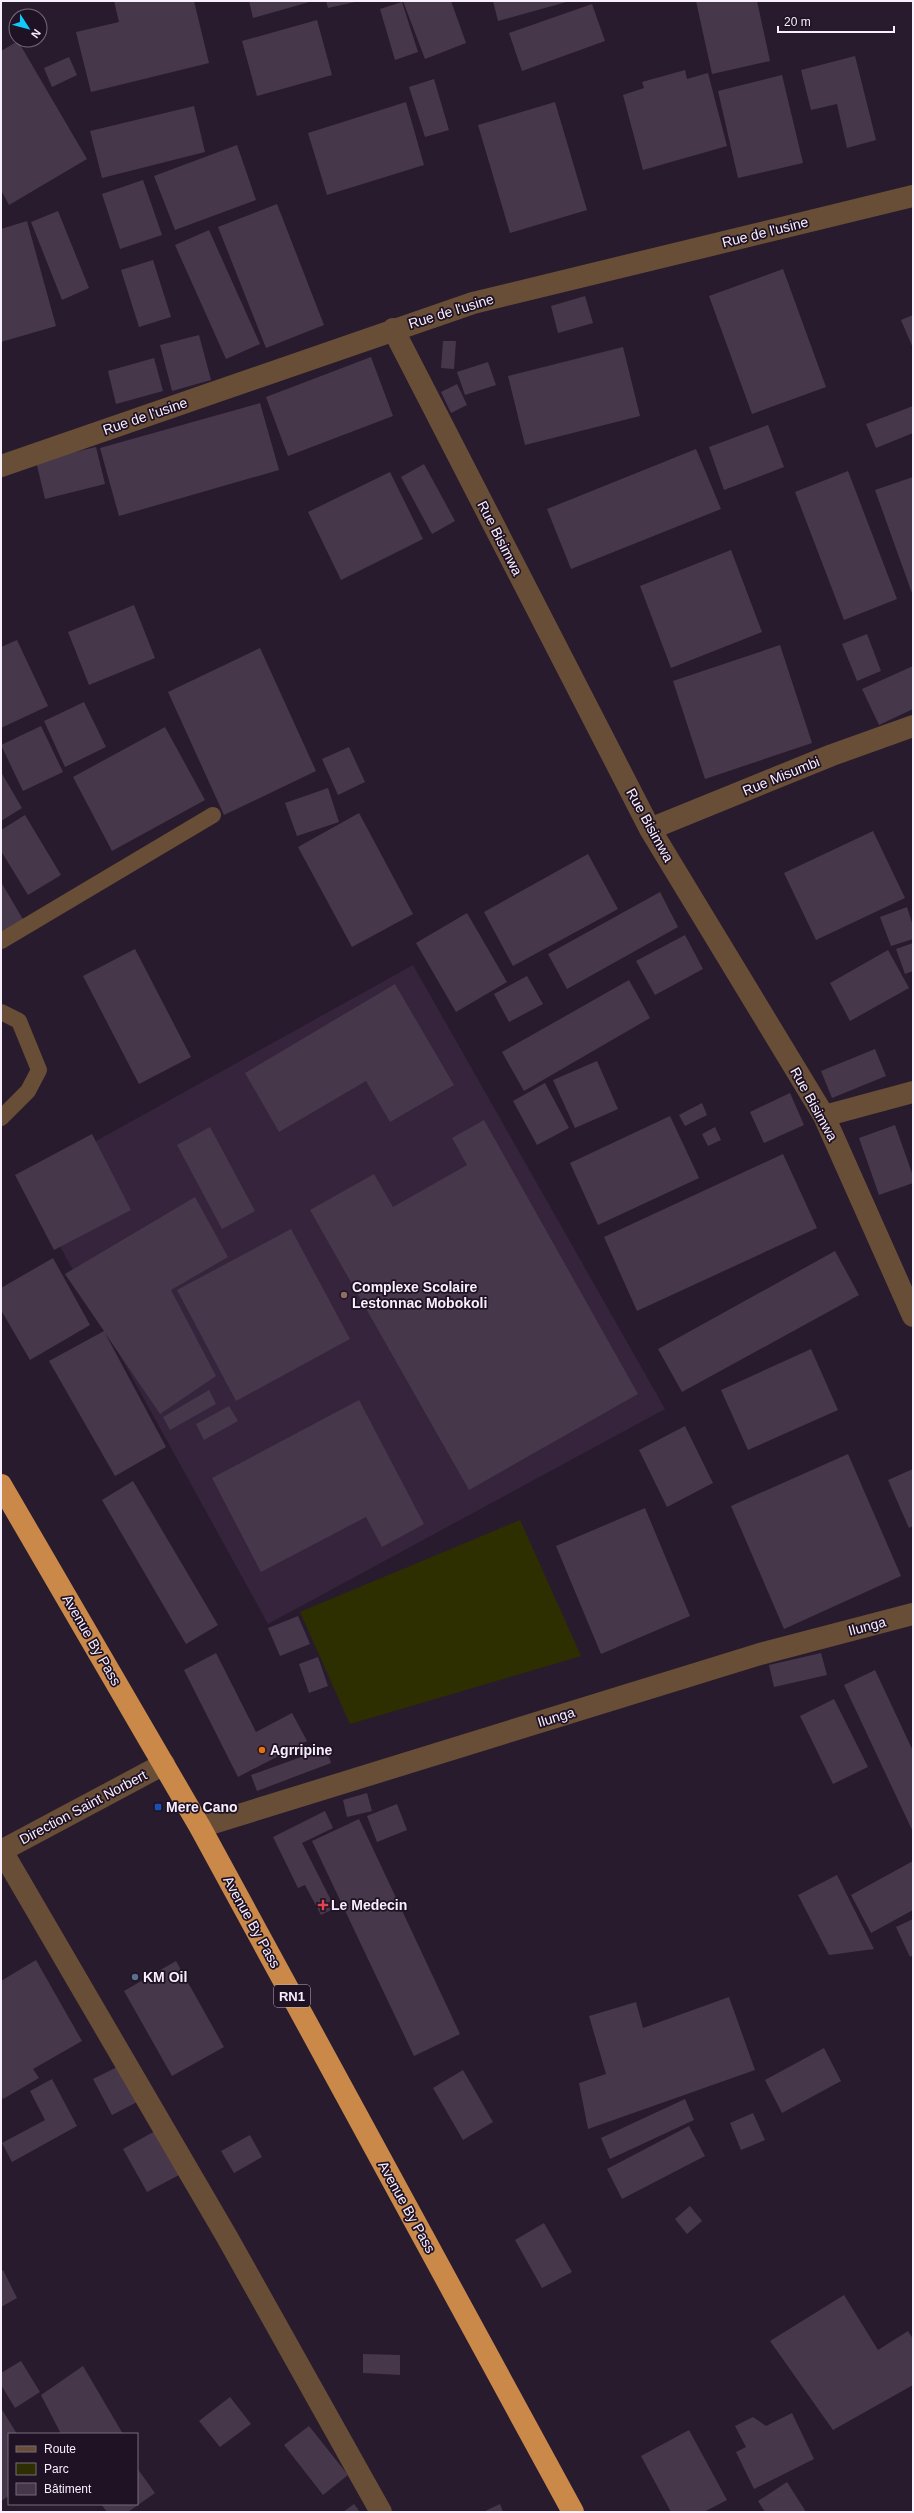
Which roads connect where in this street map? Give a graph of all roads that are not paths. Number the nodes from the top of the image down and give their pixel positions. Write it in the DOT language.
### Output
graph roads {
  1 [pos="913,196"];
  2 [pos="393,329"];
  3 [pos="1,466"];
  4 [pos="913,726"];
  5 [pos="213,815"];
  6 [pos="650,829"];
  7 [pos="1,941"];
  8 [pos="1,1012"];
  9 [pos="913,1092"];
  10 [pos="824,1116"];
  11 [pos="1,1118"];
  12 [pos="913,1316"];
  13 [pos="1,1485"];
  14 [pos="913,1614"];
  15 [pos="164,1764"];
  16 [pos="200,1827"];
  17 [pos="2,1851"];
  18 [pos="381,2512"];
  19 [pos="573,2512"];
  1 -- 2 [label="street, Rue de l'usine"];
  2 -- 3 [label="street, Rue de l'usine"];
  2 -- 6 [label="street, Rue Bisimwa"];
  4 -- 6 [label="street, Rue Misumbi"];
  5 -- 7 [label="lane"];
  6 -- 10 [label="street, Rue Bisimwa"];
  8 -- 11 [label="lane"];
  9 -- 10 [label="street"];
  10 -- 12 [label="street, Rue Bisimwa"];
  13 -- 15 [label="highway, Avenue By Pass / RN1"];
  14 -- 16 [label="street, Ilunga"];
  15 -- 16 [label="highway, Avenue By Pass / RN1"];
  15 -- 17 [label="street, Direction Saint Norbert"];
  16 -- 19 [label="highway, Avenue By Pass / RN1"];
  17 -- 18 [label="street"];
}
